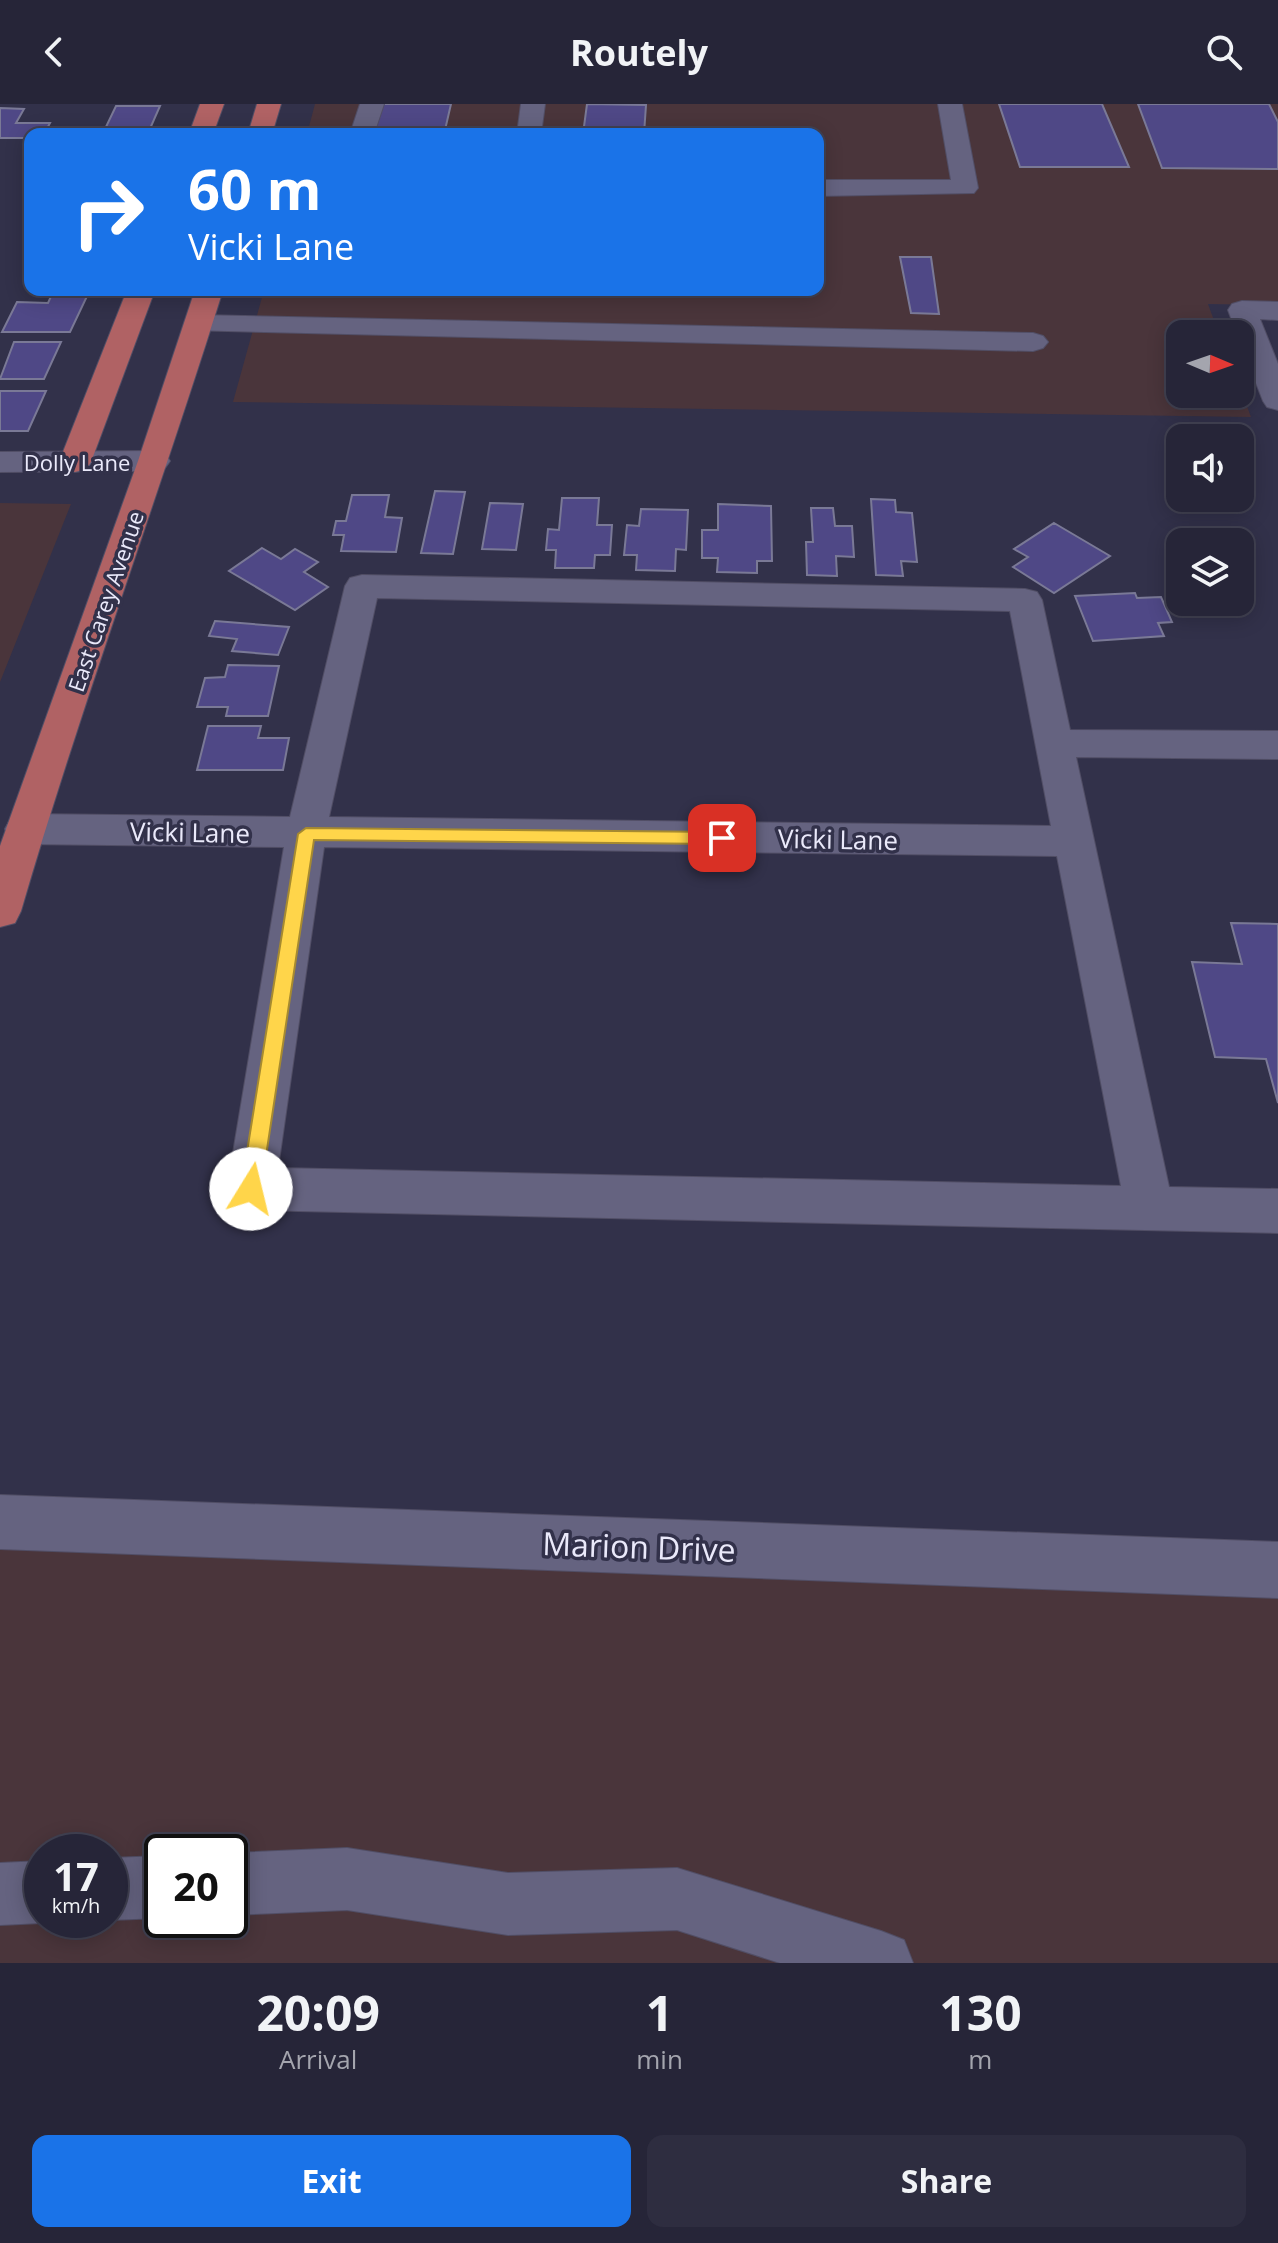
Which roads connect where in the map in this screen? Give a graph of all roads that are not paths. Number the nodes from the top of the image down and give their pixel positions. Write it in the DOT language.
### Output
graph roads {
  1 [pos="212,104"];
  2 [pos="269,104"];
  3 [pos="372,104"];
  4 [pos="533,104"];
  5 [pos="950,104"];
  6 [pos="203,128"];
  7 [pos="262,128"];
  8 [pos="364,128"];
  9 [pos="530,128"];
  10 [pos="824,188"];
  11 [pos="139,296"];
  12 [pos="207,296"];
  13 [pos="1278,311"];
  14 [pos="198,324"];
  15 [pos="1033,342"];
  16 [pos="1278,401"];
  17 [pos="154,461"];
  18 [pos="0,462"];
  19 [pos="75,462"];
  20 [pos="1054,743"];
  21 [pos="1278,745"];
  22 [pos="25,829"];
  23 [pos="306,834"];
  24 [pos="1074,841"];
  25 [pos="0,911"];
  26 [pos="1149,1207"];
  27 [pos="1278,1211"];
  28 [pos="0,1522"];
  29 [pos="1278,1570"];
  30 [pos="248,1883"];
  31 [pos="24,1893"];
  32 [pos="0,1894"];
  33 [pos="881,1963"];
  1 -- 6 [label="main road"];
  2 -- 7 [label="main road"];
  3 -- 8 [label="street"];
  4 -- 9 [label="street"];
  5 -- 10 [label="street"];
  11 -- 19 [label="main road"];
  12 -- 14 [label="main road, East Carey Avenue"];
  13 -- 16 [label="street"];
  14 -- 15 [label="street"];
  14 -- 17 [label="main road, East Carey Avenue"];
  17 -- 19 [label="street, Dolly Lane"];
  17 -- 22 [label="main road, East Carey Avenue"];
  18 -- 19 [label="street, Dolly Lane"];
  20 -- 21 [label="street"];
  20 -- 23 [label="street"];
  20 -- 24 [label="street"];
  22 -- 23 [label="street, Vicki Lane"];
  22 -- 25 [label="main road, East Carey Avenue"];
  23 -- 24 [label="street, Vicki Lane"];
  23 -- 26 [label="street"];
  24 -- 26 [label="street"];
  26 -- 27 [label="street"];
  28 -- 29 [label="street, Marion Drive"];
  30 -- 33 [label="street"];
  31 -- 32 [label="street"];
}
